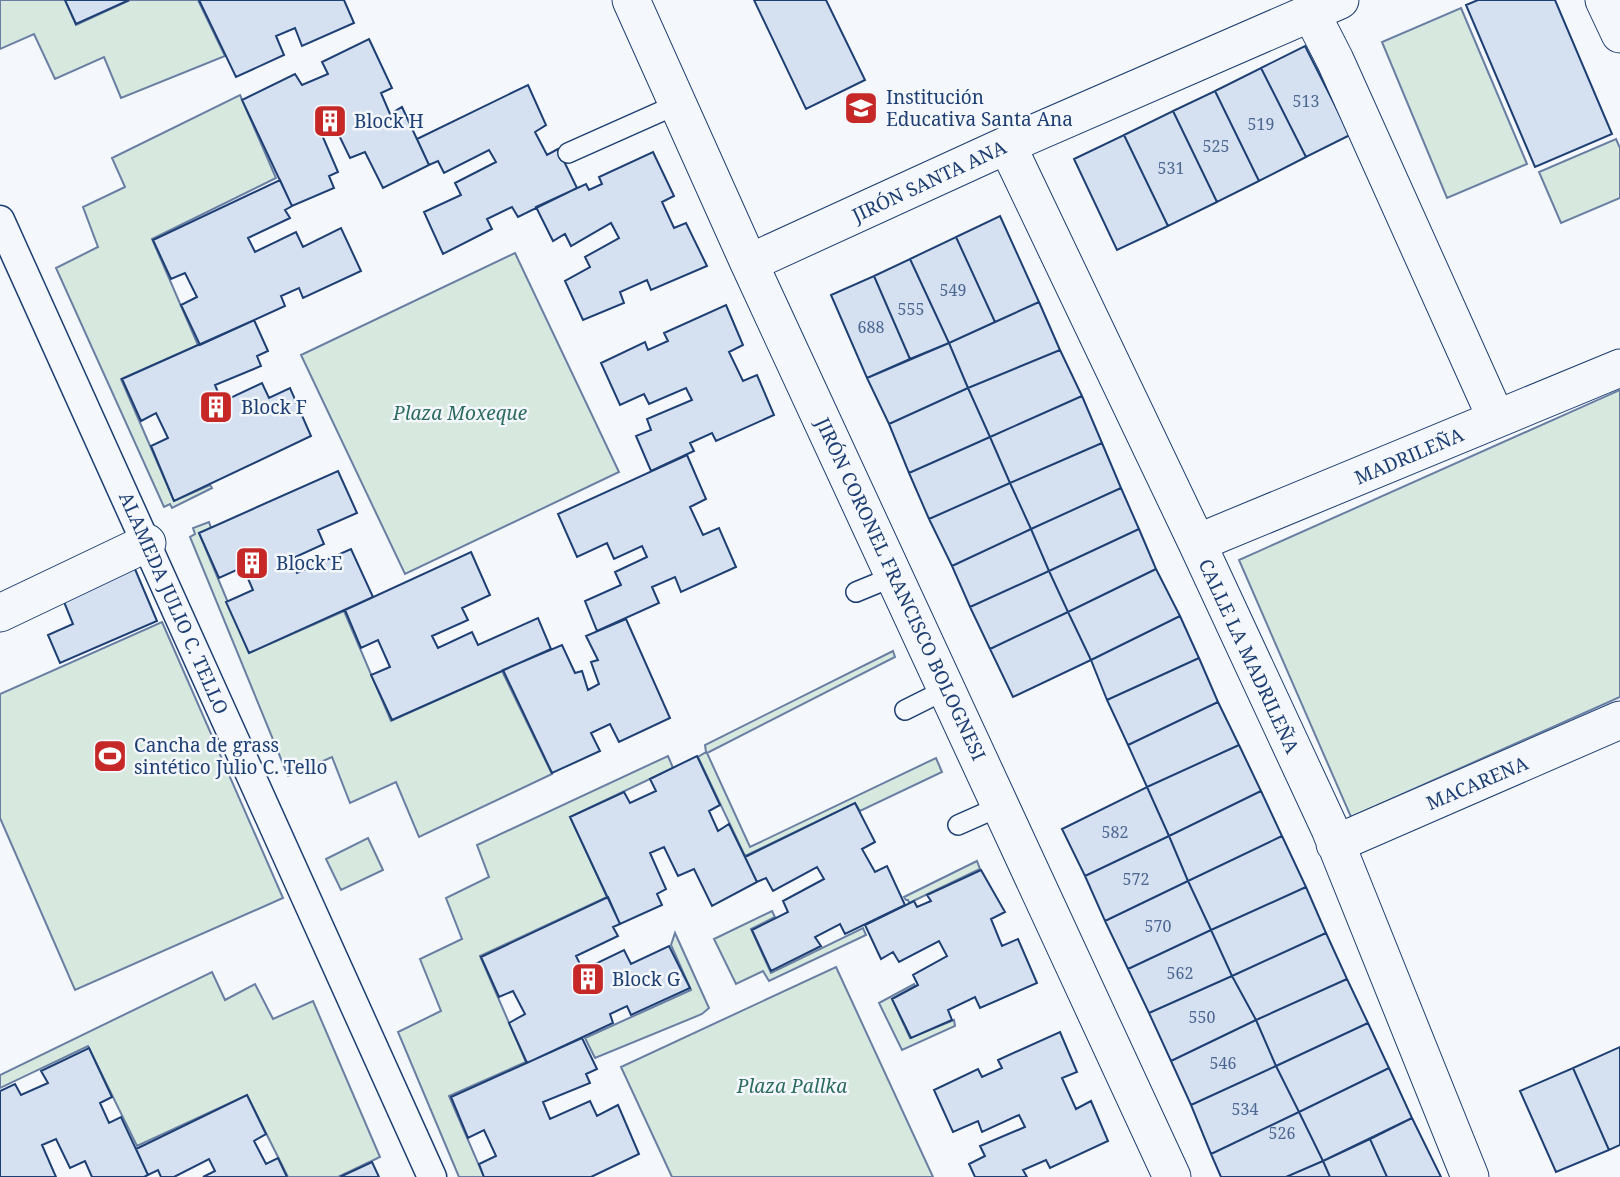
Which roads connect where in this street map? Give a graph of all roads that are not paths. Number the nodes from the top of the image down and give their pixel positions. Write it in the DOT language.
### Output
graph roads {
  1 [pos="631,0"];
  2 [pos="1604,0"];
  3 [pos="1325,6"];
  4 [pos="1620,34"];
  5 [pos="678,104"];
  6 [pos="1007,145"];
  7 [pos="568,153"];
  8 [pos="0,220"];
  9 [pos="749,263"];
  10 [pos="1620,368"];
  11 [pos="1496,418"];
  12 [pos="147,543"];
  13 [pos="1197,543"];
  14 [pos="895,576"];
  15 [pos="856,592"];
  16 [pos="0,613"];
  17 [pos="947,689"];
  18 [pos="905,710"];
  19 [pos="1620,720"];
  20 [pos="1001,806"];
  21 [pos="958,825"];
  22 [pos="1335,844"];
  23 [pos="432,1177"];
  24 [pos="1172,1177"];
  25 [pos="1470,1177"];
  1 -- 5 [label="street, JIRÓN CORONEL FRANCISCO BOLOGNESI"];
  2 -- 4 [label="street"];
  3 -- 6 [label="street, JIRÓN SANTA ANA"];
  3 -- 11 [label="street"];
  5 -- 7 [label="lane"];
  5 -- 9 [label="street, JIRÓN CORONEL FRANCISCO BOLOGNESI"];
  6 -- 9 [label="street, JIRÓN SANTA ANA"];
  6 -- 13 [label="street, CALLE LA MADRILEÑA"];
  8 -- 12 [label="street, ALAMEDA JULIO C. TELLO"];
  9 -- 14 [label="street, JIRÓN CORONEL FRANCISCO BOLOGNESI"];
  10 -- 11 [label="street, MADRILEÑA"];
  11 -- 13 [label="street, MADRILEÑA"];
  12 -- 16 [label="street"];
  12 -- 23 [label="street, ALAMEDA JULIO C. TELLO"];
  13 -- 22 [label="street, CALLE LA MADRILEÑA"];
  14 -- 15 [label="lane"];
  14 -- 17 [label="street, JIRÓN CORONEL FRANCISCO BOLOGNESI"];
  17 -- 18 [label="lane"];
  17 -- 20 [label="street, JIRÓN CORONEL FRANCISCO BOLOGNESI"];
  19 -- 22 [label="street, MACARENA"];
  20 -- 21 [label="lane"];
  20 -- 24 [label="street, JIRÓN CORONEL FRANCISCO BOLOGNESI"];
  22 -- 25 [label="street, CALLE LA MADRILEÑA"];
}
